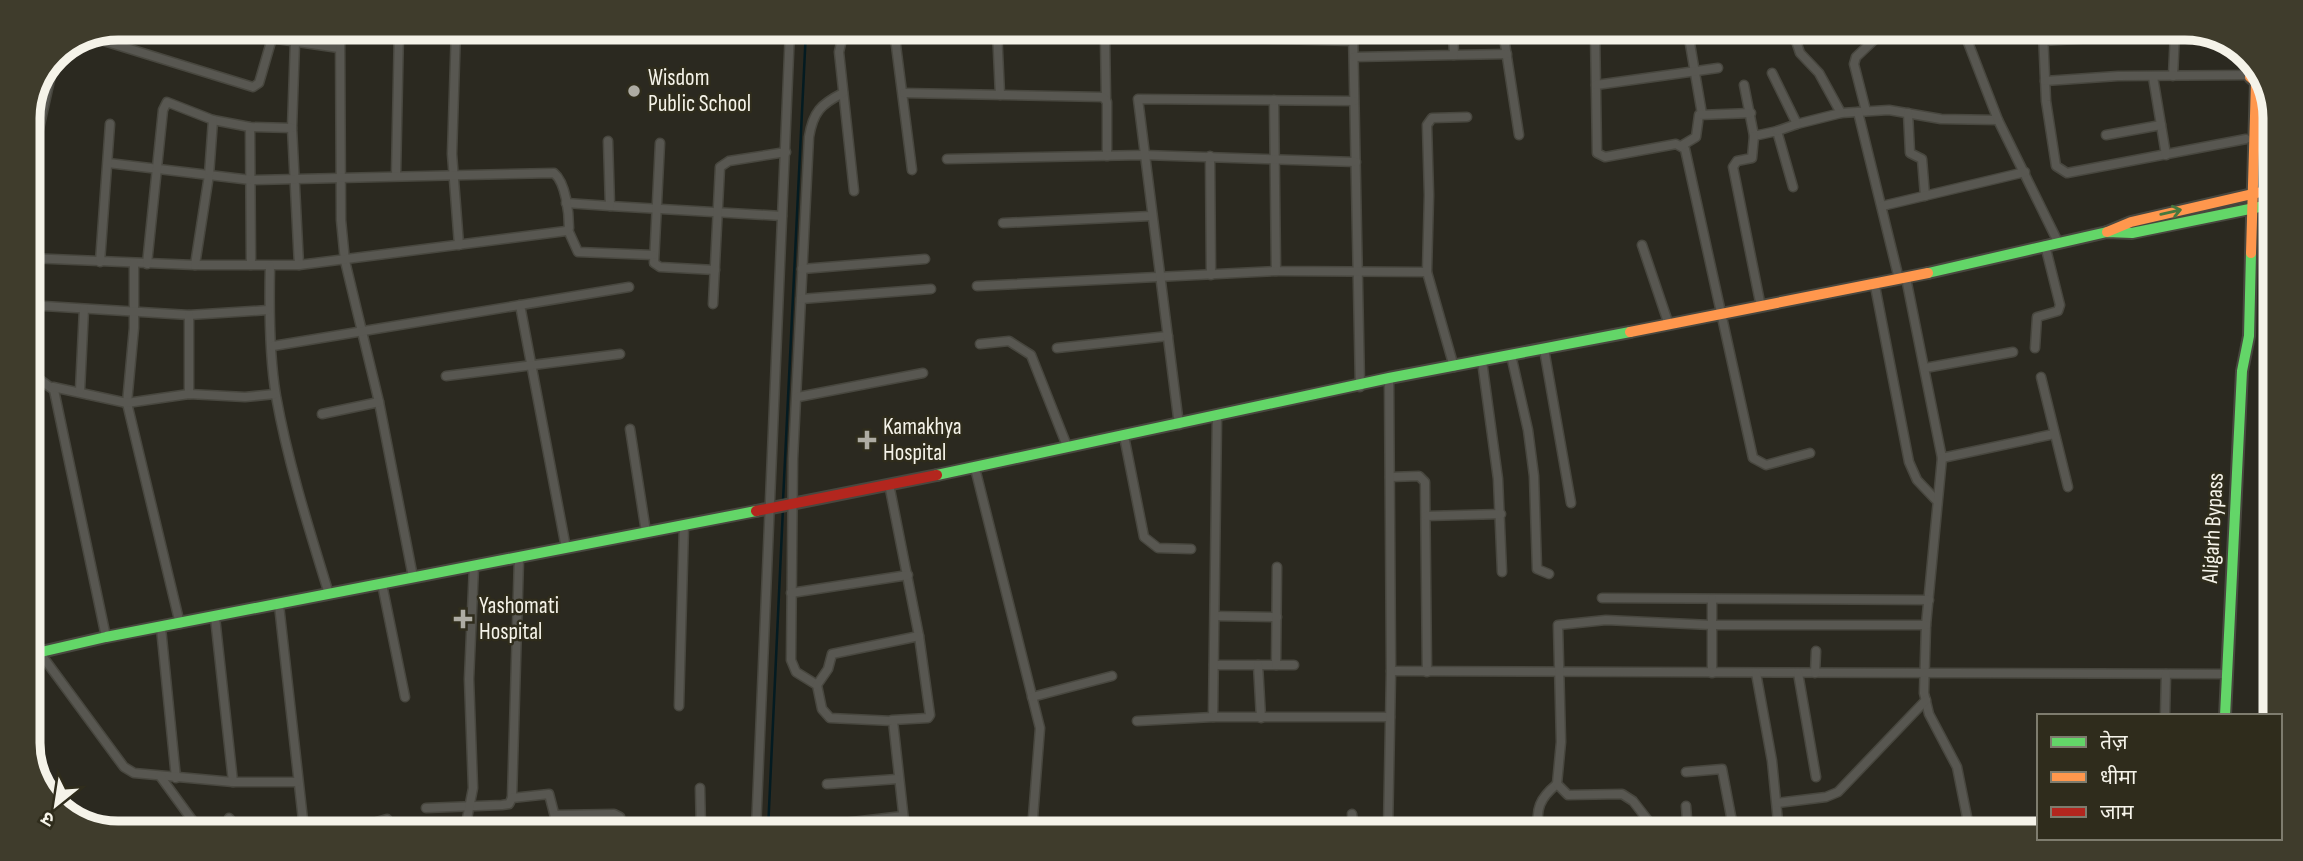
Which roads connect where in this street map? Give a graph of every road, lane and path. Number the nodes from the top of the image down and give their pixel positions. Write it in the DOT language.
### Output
graph roads {
  1 [pos="272,40"];
  2 [pos="339,40"];
  3 [pos="399,40"];
  4 [pos="456,40"];
  5 [pos="790,40"];
  6 [pos="839,40"];
  7 [pos="895,40"];
  8 [pos="997,40"];
  9 [pos="1104,40"];
  10 [pos="1317,40"];
  11 [pos="1453,40"];
  12 [pos="1505,40"];
  13 [pos="1595,40"];
  14 [pos="1689,40"];
  15 [pos="1796,40"];
  16 [pos="1874,40"];
  17 [pos="1967,40"];
  18 [pos="2043,40"];
  19 [pos="2175,40"];
  20 [pos="1353,41"];
  21 [pos="106,42"];
  22 [pos="295,42"];
  23 [pos="339,48"];
  24 [pos="1507,54"];
  25 [pos="1454,55"];
  26 [pos="1354,57"];
  27 [pos="1718,68"];
  28 [pos="1693,72"];
  29 [pos="1772,74"];
  30 [pos="2173,76"];
  31 [pos="2251,76"];
  32 [pos="2152,77"];
  33 [pos="51,79"];
  34 [pos="2045,81"];
  35 [pos="1596,85"];
  36 [pos="1744,85"];
  37 [pos="2256,86"];
  38 [pos="843,93"];
  39 [pos="904,93"];
  40 [pos="1000,95"];
  41 [pos="1106,99"];
  42 [pos="1274,100"];
  43 [pos="1354,101"];
  44 [pos="1862,111"];
  45 [pos="1751,113"];
  46 [pos="1841,113"];
  47 [pos="1908,113"];
  48 [pos="1702,114"];
  49 [pos="1467,117"];
  50 [pos="213,120"];
  51 [pos="1998,120"];
  52 [pos="110,124"];
  53 [pos="1797,124"];
  54 [pos="2161,125"];
  55 [pos="40,126"];
  56 [pos="250,127"];
  57 [pos="292,128"];
  58 [pos="1777,131"];
  59 [pos="1519,135"];
  60 [pos="2106,135"];
  61 [pos="1754,136"];
  62 [pos="2246,139"];
  63 [pos="608,141"];
  64 [pos="660,143"];
  65 [pos="1681,146"];
  66 [pos="786,152"];
  67 [pos="1144,155"];
  68 [pos="2166,155"];
  69 [pos="1107,156"];
  70 [pos="1210,156"];
  71 [pos="947,159"];
  72 [pos="1274,160"];
  73 [pos="1356,162"];
  74 [pos="108,163"];
  75 [pos="158,168"];
  76 [pos="912,170"];
  77 [pos="2025,172"];
  78 [pos="453,173"];
  79 [pos="209,175"];
  80 [pos="396,175"];
  81 [pos="293,177"];
  82 [pos="341,177"];
  83 [pos="251,180"];
  84 [pos="1793,187"];
  85 [pos="854,191"];
  86 [pos="2263,191"];
  87 [pos="2248,194"];
  88 [pos="1925,196"];
  89 [pos="566,203"];
  90 [pos="610,206"];
  91 [pos="1882,206"];
  92 [pos="2263,206"];
  93 [pos="656,209"];
  94 [pos="2247,209"];
  95 [pos="720,211"];
  96 [pos="782,216"];
  97 [pos="1151,216"];
  98 [pos="1003,223"];
  99 [pos="568,230"];
  100 [pos="2107,232"];
  101 [pos="2058,242"];
  102 [pos="2045,244"];
  103 [pos="459,245"];
  104 [pos="1642,245"];
  105 [pos="653,256"];
  106 [pos="40,259"];
  107 [pos="925,259"];
  108 [pos="345,261"];
  109 [pos="100,262"];
  110 [pos="134,263"];
  111 [pos="147,264"];
  112 [pos="195,265"];
  113 [pos="250,265"];
  114 [pos="299,265"];
  115 [pos="270,266"];
  116 [pos="715,270"];
  117 [pos="802,270"];
  118 [pos="1276,271"];
  119 [pos="1359,272"];
  120 [pos="1427,272"];
  121 [pos="1211,275"];
  122 [pos="1159,277"];
  123 [pos="1903,279"];
  124 [pos="977,286"];
  125 [pos="1875,286"];
  126 [pos="629,287"];
  127 [pos="931,289"];
  128 [pos="801,299"];
  129 [pos="713,304"];
  130 [pos="520,305"];
  131 [pos="40,306"];
  132 [pos="1761,307"];
  133 [pos="84,309"];
  134 [pos="268,310"];
  135 [pos="133,313"];
  136 [pos="1720,314"];
  137 [pos="189,315"];
  138 [pos="1669,325"];
  139 [pos="363,330"];
  140 [pos="1168,336"];
  141 [pos="980,344"];
  142 [pos="273,346"];
  143 [pos="1057,348"];
  144 [pos="2035,348"];
  145 [pos="1544,349"];
  146 [pos="2013,352"];
  147 [pos="620,354"];
  148 [pos="1511,355"];
  149 [pos="1482,362"];
  150 [pos="531,366"];
  151 [pos="1454,367"];
  152 [pos="1925,368"];
  153 [pos="923,373"];
  154 [pos="446,376"];
  155 [pos="2041,377"];
  156 [pos="40,379"];
  157 [pos="1389,379"];
  158 [pos="53,387"];
  159 [pos="1360,387"];
  160 [pos="80,390"];
  161 [pos="189,394"];
  162 [pos="275,394"];
  163 [pos="798,397"];
  164 [pos="379,402"];
  165 [pos="127,403"];
  166 [pos="322,414"];
  167 [pos="1217,416"];
  168 [pos="1179,425"];
  169 [pos="630,429"];
  170 [pos="2053,434"];
  171 [pos="1124,436"];
  172 [pos="1067,446"];
  173 [pos="1810,453"];
  174 [pos="1942,458"];
  175 [pos="975,468"];
  176 [pos="1390,477"];
  177 [pos="889,484"];
  178 [pos="2068,486"];
  179 [pos="1936,500"];
  180 [pos="1571,503"];
  181 [pos="783,505"];
  182 [pos="1501,514"];
  183 [pos="1426,516"];
  184 [pos="684,525"];
  185 [pos="646,532"];
  186 [pos="566,548"];
  187 [pos="1191,549"];
  188 [pos="519,558"];
  189 [pos="474,566"];
  190 [pos="1278,567"];
  191 [pos="1502,572"];
  192 [pos="1549,574"];
  193 [pos="908,575"];
  194 [pos="413,577"];
  195 [pos="382,584"];
  196 [pos="791,593"];
  197 [pos="329,594"];
  198 [pos="1602,598"];
  199 [pos="1712,599"];
  200 [pos="1929,600"];
  201 [pos="278,605"];
  202 [pos="1215,616"];
  203 [pos="215,617"];
  204 [pos="1276,617"];
  205 [pos="180,624"];
  206 [pos="1711,625"];
  207 [pos="1926,625"];
  208 [pos="161,628"];
  209 [pos="919,636"];
  210 [pos="106,637"];
  211 [pos="1816,651"];
  212 [pos="40,653"];
  213 [pos="40,661"];
  214 [pos="1214,665"];
  215 [pos="1258,665"];
  216 [pos="1276,665"];
  217 [pos="1294,665"];
  218 [pos="1391,671"];
  219 [pos="1561,671"];
  220 [pos="1427,672"];
  221 [pos="1712,673"];
  222 [pos="1756,673"];
  223 [pos="1798,673"];
  224 [pos="1815,673"];
  225 [pos="1923,674"];
  226 [pos="2166,674"];
  227 [pos="2227,674"];
  228 [pos="1112,676"];
  229 [pos="817,685"];
  230 [pos="405,697"];
  231 [pos="1032,697"];
  232 [pos="1926,700"];
  233 [pos="679,706"];
  234 [pos="2165,714"];
  235 [pos="2225,714"];
  236 [pos="1390,716"];
  237 [pos="1213,717"];
  238 [pos="1261,718"];
  239 [pos="892,720"];
  240 [pos="1137,722"];
  241 [pos="1686,772"];
  242 [pos="160,776"];
  243 [pos="1816,776"];
  244 [pos="176,778"];
  245 [pos="897,779"];
  246 [pos="233,782"];
  247 [pos="297,782"];
  248 [pos="1557,783"];
  249 [pos="827,784"];
  250 [pos="701,788"];
  251 [pos="512,798"];
  252 [pos="1777,803"];
  253 [pos="469,805"];
  254 [pos="1686,806"];
  255 [pos="426,808"];
  256 [pos="1352,814"];
  257 [pos="903,816"];
  258 [pos="555,817"];
  259 [pos="229,818"];
  260 [pos="193,821"];
  261 [pos="231,821"];
  262 [pos="303,821"];
  263 [pos="466,821"];
  264 [pos="555,821"];
  265 [pos="620,821"];
  266 [pos="701,821"];
  267 [pos="757,821"];
  268 [pos="861,821"];
  269 [pos="904,821"];
  270 [pos="1033,821"];
  271 [pos="1352,821"];
  272 [pos="1388,821"];
  273 [pos="1537,821"];
  274 [pos="1648,821"];
  275 [pos="1687,821"];
  276 [pos="1732,821"];
  277 [pos="1778,821"];
  278 [pos="1968,821"];
  1 -- 21 [label="street"];
  1 -- 22 [label="street"];
  2 -- 23 [label="street"];
  3 -- 80 [label="street"];
  4 -- 78 [label="street"];
  5 -- 66 [label="street"];
  6 -- 38 [label="street"];
  7 -- 39 [label="street"];
  8 -- 40 [label="street"];
  9 -- 41 [label="street"];
  10 -- 20 [label="street"];
  11 -- 25 [label="street"];
  12 -- 24 [label="street"];
  13 -- 35 [label="street"];
  14 -- 28 [label="street"];
  15 -- 46 [label="street"];
  16 -- 44 [label="street"];
  17 -- 51 [label="street"];
  18 -- 34 [label="street"];
  19 -- 30 [label="street"];
  20 -- 26 [label="street"];
  22 -- 23 [label="street"];
  22 -- 57 [label="street"];
  23 -- 82 [label="street"];
  24 -- 25 [label="street"];
  24 -- 59 [label="street"];
  25 -- 26 [label="street"];
  26 -- 43 [label="street"];
  27 -- 28 [label="street"];
  28 -- 35 [label="street"];
  28 -- 48 [label="street"];
  29 -- 53 [label="street"];
  30 -- 31 [label="street"];
  30 -- 32 [label="street"];
  31 -- 62 [label="main road, Aligarh Bypass"];
  32 -- 34 [label="street"];
  32 -- 54 [label="street"];
  33 -- 55 [label="street"];
  34 -- 68 [label="street"];
  35 -- 65 [label="street"];
  36 -- 45 [label="street"];
  37 -- 87 [label="main road, Aligarh Bypass"];
  38 -- 85 [label="street"];
  38 -- 117 [label="street"];
  39 -- 40 [label="street"];
  39 -- 76 [label="street"];
  40 -- 41 [label="street"];
  41 -- 69 [label="street"];
  42 -- 43 [label="street"];
  42 -- 67 [label="street"];
  42 -- 72 [label="street"];
  43 -- 73 [label="street"];
  44 -- 46 [label="street"];
  44 -- 47 [label="street"];
  44 -- 91 [label="street"];
  45 -- 48 [label="street"];
  45 -- 61 [label="street"];
  46 -- 53 [label="street"];
  47 -- 51 [label="street"];
  47 -- 88 [label="street"];
  48 -- 65 [label="street"];
  49 -- 120 [label="street"];
  50 -- 56 [label="street"];
  50 -- 75 [label="street"];
  50 -- 79 [label="street"];
  51 -- 77 [label="street"];
  52 -- 74 [label="street"];
  53 -- 58 [label="street"];
  54 -- 60 [label="street"];
  54 -- 68 [label="street"];
  56 -- 57 [label="street"];
  56 -- 83 [label="street"];
  57 -- 81 [label="street"];
  58 -- 61 [label="street"];
  58 -- 84 [label="street"];
  61 -- 132 [label="street"];
  62 -- 68 [label="street"];
  62 -- 87 [label="main road, Aligarh Bypass"];
  63 -- 90 [label="street"];
  64 -- 93 [label="street"];
  65 -- 136 [label="street"];
  66 -- 95 [label="street"];
  66 -- 96 [label="street"];
  67 -- 69 [label="street"];
  67 -- 70 [label="street"];
  67 -- 97 [label="street"];
  69 -- 71 [label="street"];
  70 -- 72 [label="street"];
  70 -- 121 [label="street"];
  72 -- 73 [label="street"];
  72 -- 118 [label="street"];
  73 -- 119 [label="street"];
  74 -- 75 [label="street"];
  74 -- 109 [label="street"];
  75 -- 79 [label="street"];
  75 -- 111 [label="street"];
  77 -- 88 [label="street"];
  77 -- 101 [label="street"];
  78 -- 80 [label="street"];
  78 -- 89 [label="street"];
  78 -- 103 [label="street"];
  79 -- 83 [label="street"];
  79 -- 112 [label="street"];
  80 -- 82 [label="street"];
  81 -- 82 [label="street"];
  81 -- 83 [label="street"];
  81 -- 114 [label="street"];
  82 -- 108 [label="street"];
  83 -- 113 [label="street"];
  86 -- 87 [label="main road"];
  87 -- 94 [label="main road, Aligarh Bypass"];
  100 -- 87 [label="main road, one-way"];
  88 -- 91 [label="street"];
  89 -- 90 [label="street"];
  89 -- 99 [label="street"];
  90 -- 93 [label="street"];
  91 -- 123 [label="street"];
  92 -- 94 [label="main road"];
  93 -- 95 [label="street"];
  93 -- 105 [label="street"];
  94 -- 100 [label="main road"];
  94 -- 227 [label="main road, Aligarh Bypass"];
  95 -- 96 [label="street"];
  95 -- 116 [label="street"];
  96 -- 181 [label="street"];
  97 -- 98 [label="street"];
  97 -- 122 [label="street"];
  99 -- 103 [label="street"];
  99 -- 105 [label="street"];
  100 -- 101 [label="main road"];
  101 -- 102 [label="main road"];
  102 -- 123 [label="main road"];
  102 -- 144 [label="street"];
  103 -- 108 [label="street"];
  104 -- 138 [label="street"];
  105 -- 116 [label="street"];
  106 -- 109 [label="street"];
  107 -- 117 [label="street"];
  108 -- 114 [label="street"];
  108 -- 139 [label="street"];
  109 -- 110 [label="street"];
  110 -- 111 [label="street"];
  110 -- 135 [label="street"];
  111 -- 112 [label="street"];
  112 -- 113 [label="street"];
  113 -- 115 [label="street"];
  114 -- 115 [label="street"];
  115 -- 134 [label="street"];
  116 -- 129 [label="street"];
  117 -- 128 [label="street"];
  118 -- 119 [label="street"];
  118 -- 121 [label="street"];
  119 -- 120 [label="street"];
  119 -- 159 [label="street"];
  120 -- 151 [label="street"];
  121 -- 122 [label="street"];
  122 -- 124 [label="street"];
  122 -- 140 [label="street"];
  123 -- 125 [label="main road"];
  123 -- 152 [label="street"];
  125 -- 132 [label="main road"];
  125 -- 179 [label="street"];
  126 -- 130 [label="street"];
  127 -- 128 [label="street"];
  128 -- 163 [label="street"];
  130 -- 139 [label="street"];
  130 -- 150 [label="street"];
  131 -- 133 [label="street"];
  132 -- 136 [label="main road"];
  133 -- 135 [label="street"];
  133 -- 160 [label="street"];
  134 -- 137 [label="street"];
  134 -- 142 [label="street"];
  135 -- 137 [label="street"];
  135 -- 165 [label="street"];
  136 -- 138 [label="main road"];
  136 -- 173 [label="street"];
  137 -- 161 [label="street"];
  138 -- 145 [label="main road"];
  139 -- 142 [label="street"];
  139 -- 164 [label="street"];
  140 -- 143 [label="street"];
  140 -- 168 [label="street"];
  141 -- 172 [label="street"];
  142 -- 162 [label="street"];
  145 -- 148 [label="main road"];
  145 -- 180 [label="street"];
  146 -- 152 [label="street"];
  147 -- 150 [label="street"];
  148 -- 149 [label="main road"];
  148 -- 192 [label="street"];
  149 -- 151 [label="main road"];
  149 -- 182 [label="street"];
  150 -- 154 [label="street"];
  150 -- 186 [label="street"];
  151 -- 157 [label="main road"];
  152 -- 174 [label="street"];
  153 -- 163 [label="street"];
  155 -- 170 [label="street"];
  156 -- 158 [label="street"];
  157 -- 159 [label="main road"];
  157 -- 176 [label="street"];
  158 -- 160 [label="street"];
  158 -- 210 [label="street"];
  159 -- 167 [label="main road"];
  160 -- 165 [label="street"];
  161 -- 162 [label="street"];
  161 -- 165 [label="street"];
  162 -- 197 [label="street"];
  163 -- 181 [label="street"];
  164 -- 166 [label="street"];
  164 -- 194 [label="street"];
  165 -- 205 [label="street"];
  167 -- 168 [label="main road"];
  167 -- 202 [label="street"];
  168 -- 171 [label="main road"];
  169 -- 185 [label="street"];
  170 -- 174 [label="street"];
  170 -- 178 [label="street"];
  171 -- 172 [label="main road"];
  171 -- 187 [label="street"];
  172 -- 175 [label="main road"];
  174 -- 179 [label="street"];
  175 -- 177 [label="main road"];
  175 -- 231 [label="street"];
  176 -- 183 [label="street"];
  176 -- 218 [label="street"];
  177 -- 181 [label="main road"];
  177 -- 193 [label="street"];
  179 -- 200 [label="street"];
  181 -- 184 [label="main road"];
  181 -- 196 [label="street"];
  181 -- 267 [label="street"];
  182 -- 183 [label="street"];
  182 -- 191 [label="street"];
  183 -- 220 [label="street"];
  184 -- 185 [label="main road"];
  184 -- 233 [label="street"];
  185 -- 186 [label="main road"];
  186 -- 188 [label="main road"];
  188 -- 189 [label="main road"];
  188 -- 251 [label="street"];
  189 -- 194 [label="main road"];
  189 -- 253 [label="street"];
  190 -- 204 [label="street"];
  193 -- 196 [label="street"];
  193 -- 209 [label="street"];
  194 -- 195 [label="main road"];
  195 -- 197 [label="main road"];
  195 -- 230 [label="street"];
  196 -- 229 [label="street"];
  197 -- 201 [label="main road"];
  198 -- 199 [label="street"];
  199 -- 200 [label="street"];
  199 -- 206 [label="street"];
  200 -- 207 [label="street"];
  201 -- 203 [label="main road"];
  201 -- 247 [label="street"];
  202 -- 204 [label="street"];
  202 -- 214 [label="street"];
  203 -- 205 [label="main road"];
  203 -- 246 [label="street"];
  204 -- 216 [label="street"];
  205 -- 208 [label="main road"];
  206 -- 207 [label="street"];
  206 -- 219 [label="street"];
  206 -- 221 [label="street"];
  207 -- 225 [label="street"];
  208 -- 210 [label="main road"];
  208 -- 244 [label="street"];
  209 -- 229 [label="street"];
  209 -- 239 [label="street"];
  210 -- 212 [label="main road"];
  211 -- 224 [label="street"];
  213 -- 242 [label="street"];
  214 -- 215 [label="street"];
  214 -- 237 [label="street"];
  215 -- 216 [label="street"];
  215 -- 238 [label="street"];
  216 -- 217 [label="street"];
  218 -- 220 [label="street"];
  218 -- 236 [label="street"];
  219 -- 220 [label="street"];
  219 -- 221 [label="street"];
  219 -- 248 [label="street"];
  221 -- 222 [label="street"];
  222 -- 223 [label="street"];
  222 -- 252 [label="street"];
  223 -- 224 [label="street"];
  223 -- 243 [label="street"];
  224 -- 225 [label="street"];
  225 -- 226 [label="street"];
  225 -- 232 [label="street"];
  226 -- 227 [label="street"];
  226 -- 234 [label="street"];
  227 -- 235 [label="main road, Aligarh Bypass"];
  228 -- 231 [label="street"];
  229 -- 239 [label="street"];
  231 -- 270 [label="street"];
  232 -- 252 [label="street"];
  232 -- 278 [label="street"];
  236 -- 238 [label="street"];
  236 -- 272 [label="street"];
  237 -- 238 [label="street"];
  237 -- 240 [label="street"];
  239 -- 245 [label="street"];
  241 -- 276 [label="street"];
  242 -- 244 [label="street"];
  242 -- 260 [label="street"];
  244 -- 246 [label="street"];
  245 -- 249 [label="street"];
  245 -- 257 [label="street"];
  246 -- 247 [label="street"];
  247 -- 262 [label="street"];
  248 -- 273 [label="street"];
  248 -- 274 [label="street"];
  250 -- 266 [label="street"];
  251 -- 253 [label="street"];
  251 -- 258 [label="street"];
  252 -- 277 [label="street"];
  253 -- 255 [label="street"];
  253 -- 263 [label="street"];
  254 -- 275 [label="street"];
  256 -- 271 [label="street"];
  257 -- 268 [label="street"];
  257 -- 269 [label="street"];
  258 -- 264 [label="street"];
  258 -- 265 [label="street"];
  259 -- 261 [label="street"];
}
